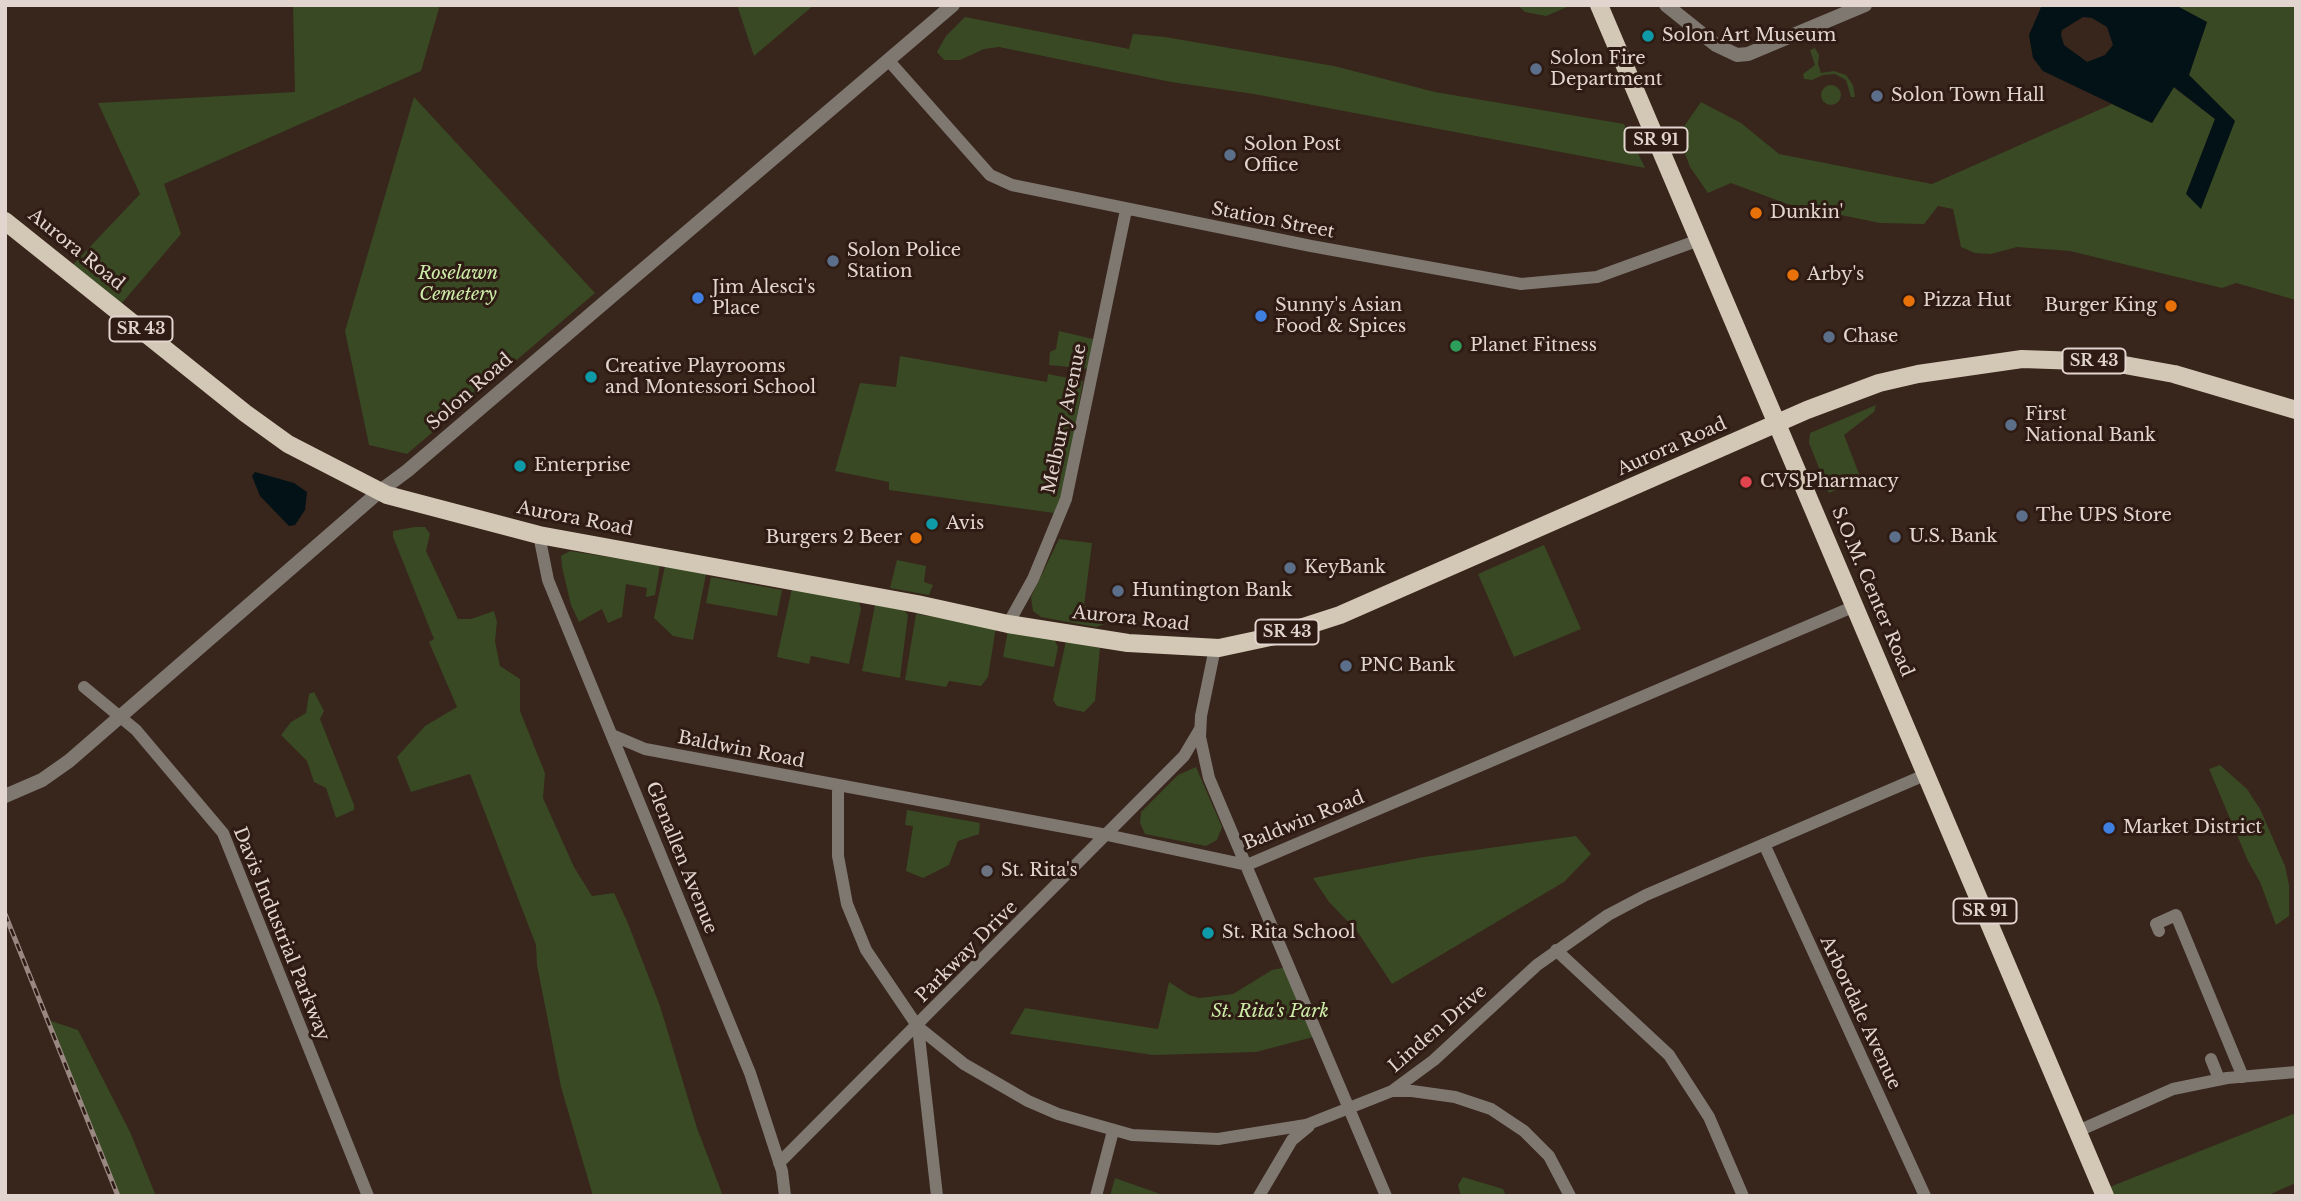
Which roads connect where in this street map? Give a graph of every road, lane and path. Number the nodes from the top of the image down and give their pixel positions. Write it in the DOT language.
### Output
graph roads {
  1 [pos="953,5"];
  2 [pos="1666,5"];
  3 [pos="1865,5"];
  4 [pos="1604,10"];
  5 [pos="889,61"];
  6 [pos="1126,210"];
  7 [pos="5,221"];
  8 [pos="1699,240"];
  9 [pos="2296,410"];
  10 [pos="1778,423"];
  11 [pos="380,491"];
  12 [pos="539,535"];
  13 [pos="1855,606"];
  14 [pos="1008,624"];
  15 [pos="1215,648"];
  16 [pos="84,687"];
  17 [pos="121,717"];
  18 [pos="1200,729"];
  19 [pos="612,735"];
  20 [pos="1927,774"];
  21 [pos="838,788"];
  22 [pos="5,796"];
  23 [pos="1107,835"];
  24 [pos="1764,844"];
  25 [pos="1247,865"];
  26 [pos="2160,931"];
  27 [pos="1556,950"];
  28 [pos="918,1027"];
  29 [pos="2211,1059"];
  30 [pos="2296,1072"];
  31 [pos="2243,1077"];
  32 [pos="2219,1079"];
  33 [pos="1392,1091"];
  34 [pos="1349,1110"];
  35 [pos="1312,1123"];
  36 [pos="1113,1130"];
  37 [pos="2078,1131"];
  38 [pos="779,1163"];
  39 [pos="368,1196"];
  40 [pos="785,1196"];
  41 [pos="936,1196"];
  42 [pos="1096,1196"];
  43 [pos="1259,1196"];
  44 [pos="1385,1196"];
  45 [pos="1570,1196"];
  46 [pos="1743,1196"];
  47 [pos="1925,1196"];
  48 [pos="2105,1196"];
  1 -- 5 [label="street, Solon Road"];
  2 -- 3 [label="street"];
  4 -- 8 [label="main road, S.O.M. Center Road / SR 91"];
  5 -- 6 [label="street, Station Street"];
  5 -- 11 [label="street, Solon Road"];
  6 -- 8 [label="street, Station Street"];
  6 -- 14 [label="street, Melbury Avenue"];
  7 -- 11 [label="main road, Aurora Road / SR 43"];
  8 -- 10 [label="main road, S.O.M. Center Road / SR 91"];
  9 -- 10 [label="main road, Aurora Road / SR 43"];
  10 -- 13 [label="main road, S.O.M. Center Road / SR 91"];
  10 -- 15 [label="main road, Aurora Road / SR 43"];
  11 -- 12 [label="main road, Aurora Road / SR 43"];
  11 -- 17 [label="street, Solon Road"];
  12 -- 14 [label="main road, Aurora Road / SR 43"];
  12 -- 19 [label="street, Glenallen Avenue"];
  13 -- 20 [label="main road, S.O.M. Center Road / SR 91"];
  13 -- 25 [label="street, Baldwin Road"];
  14 -- 15 [label="main road, Aurora Road / SR 43"];
  15 -- 18 [label="street"];
  16 -- 17 [label="street, Davis Industrial Parkway"];
  17 -- 22 [label="street, Solon Road"];
  17 -- 39 [label="street, Davis Industrial Parkway"];
  18 -- 23 [label="street, Parkway Drive"];
  18 -- 25 [label="street"];
  19 -- 21 [label="street, Baldwin Road"];
  19 -- 38 [label="street, Glenallen Avenue"];
  20 -- 24 [label="street, Linden Drive"];
  20 -- 37 [label="main road, S.O.M. Center Road / SR 91"];
  21 -- 23 [label="street, Baldwin Road"];
  21 -- 28 [label="street, Linden Drive"];
  23 -- 25 [label="street, Baldwin Road"];
  23 -- 28 [label="street, Parkway Drive"];
  24 -- 27 [label="street, Linden Drive"];
  24 -- 47 [label="street, Arbordale Avenue"];
  25 -- 34 [label="street"];
  26 -- 31 [label="street"];
  27 -- 33 [label="street, Linden Drive"];
  27 -- 46 [label="street"];
  28 -- 36 [label="street, Linden Drive"];
  28 -- 38 [label="street, Parkway Drive"];
  28 -- 41 [label="street"];
  29 -- 32 [label="street"];
  30 -- 31 [label="street"];
  31 -- 32 [label="street"];
  32 -- 37 [label="street"];
  33 -- 34 [label="street, Linden Drive"];
  33 -- 45 [label="street"];
  34 -- 35 [label="street, Linden Drive"];
  34 -- 44 [label="street"];
  35 -- 36 [label="street, Linden Drive"];
  35 -- 43 [label="street"];
  36 -- 42 [label="street"];
  37 -- 48 [label="main road, S.O.M. Center Road / SR 91"];
  38 -- 40 [label="street, Glenallen Avenue"];
}
